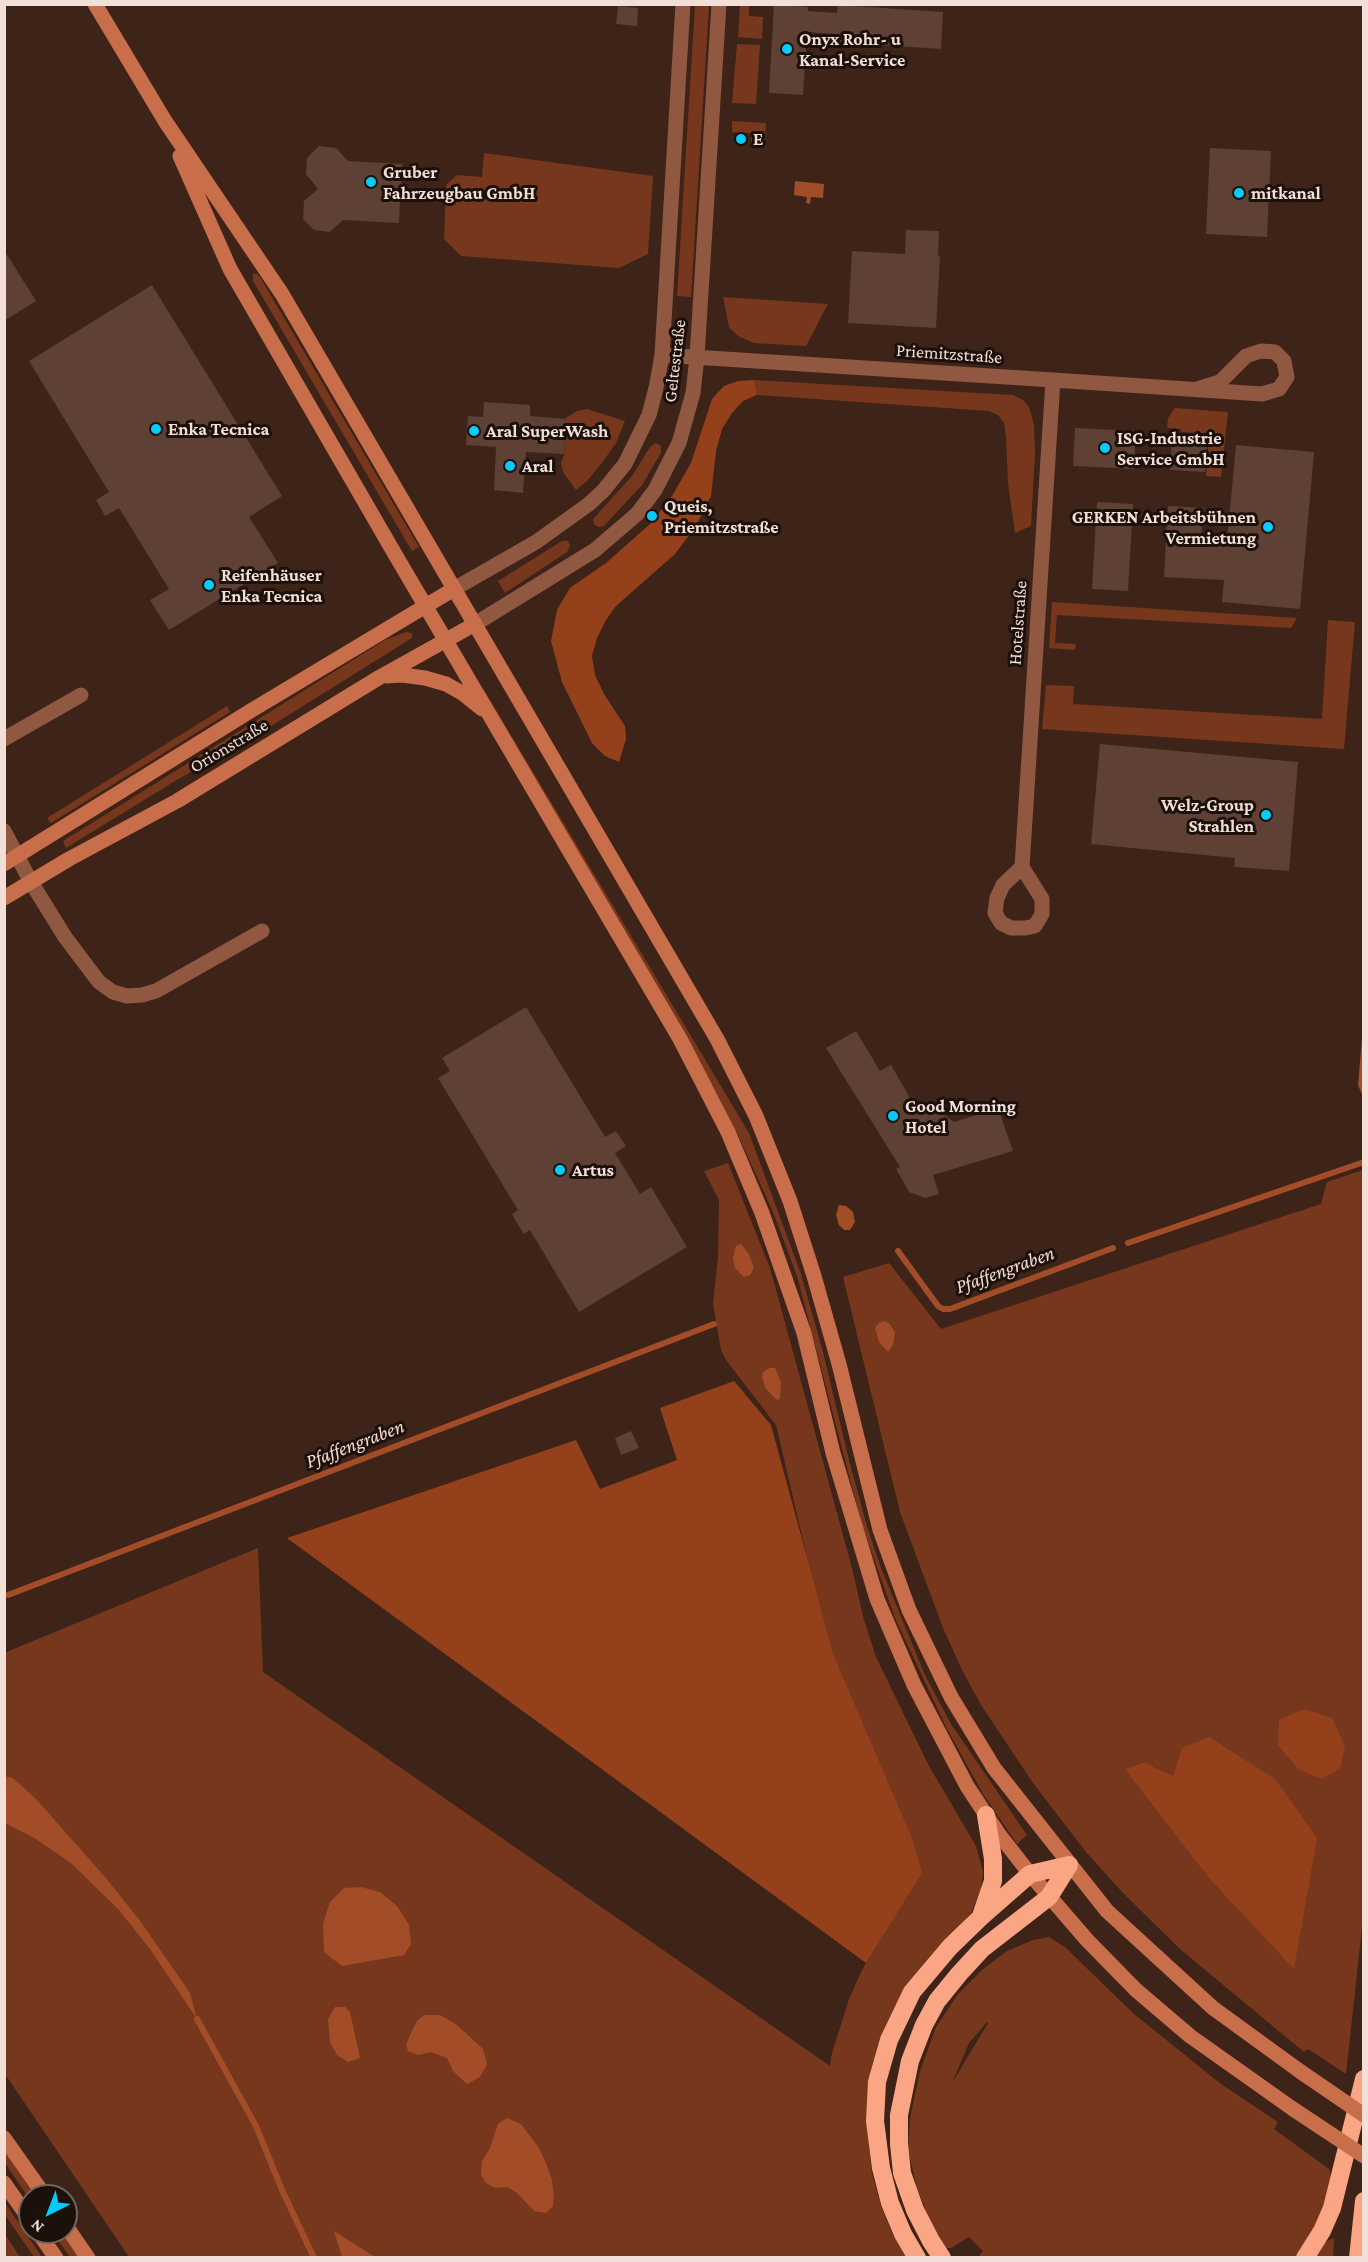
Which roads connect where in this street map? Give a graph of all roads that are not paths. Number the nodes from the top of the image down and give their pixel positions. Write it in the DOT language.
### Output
graph roads {
  1 [pos="95,4"];
  2 [pos="683,4"];
  3 [pos="719,4"];
  4 [pos="165,121"];
  5 [pos="662,355"];
  6 [pos="697,357"];
  7 [pos="1053,380"];
  8 [pos="1197,389"];
  9 [pos="454,589"];
  10 [pos="425,606"];
  11 [pos="475,624"];
  12 [pos="446,641"];
  13 [pos="380,677"];
  14 [pos="81,695"];
  15 [pos="491,717"];
  16 [pos="4,739"];
  17 [pos="4,831"];
  18 [pos="11,861"];
  19 [pos="1022,867"];
  20 [pos="31,882"];
  21 [pos="4,898"];
  22 [pos="262,931"];
  23 [pos="986,1815"];
  24 [pos="1069,1865"];
  25 [pos="1030,1875"];
  26 [pos="1049,1897"];
  27 [pos="981,1917"];
  28 [pos="1364,2079"];
  29 [pos="1364,2115"];
  30 [pos="4,2138"];
  31 [pos="1364,2156"];
  32 [pos="4,2183"];
  33 [pos="37,2184"];
  34 [pos="1364,2201"];
  35 [pos="18,2203"];
  36 [pos="78,2243"];
  37 [pos="46,2244"];
  38 [pos="56,2258"];
  39 [pos="88,2258"];
  40 [pos="917,2258"];
  41 [pos="942,2258"];
  42 [pos="1305,2258"];
  43 [pos="1358,2258"];
  1 -- 4 [label="main road"];
  2 -- 5 [label="street, Geltestraße"];
  3 -- 6 [label="street, Geltestraße"];
  4 -- 9 [label="main road"];
  4 -- 10 [label="main road"];
  5 -- 6 [label="street, Priemitzstraße"];
  5 -- 9 [label="street, Geltestraße"];
  6 -- 7 [label="street, Priemitzstraße"];
  6 -- 11 [label="street, Geltestraße"];
  7 -- 8 [label="street, Priemitzstraße"];
  7 -- 19 [label="street, Hotelstraße"];
  8 -- 8 [label="street, Priemitzstraße"];
  9 -- 10 [label="main road, Orionstraße"];
  9 -- 11 [label="main road"];
  10 -- 12 [label="main road"];
  10 -- 18 [label="main road, Orionstraße"];
  11 -- 12 [label="main road, Orionstraße"];
  11 -- 24 [label="main road"];
  12 -- 13 [label="main road, Orionstraße"];
  12 -- 15 [label="main road"];
  13 -- 15 [label="main road"];
  13 -- 20 [label="main road, Orionstraße"];
  14 -- 16 [label="street"];
  15 -- 23 [label="main road"];
  17 -- 18 [label="street"];
  18 -- 20 [label="street"];
  20 -- 21 [label="main road, Orionstraße"];
  20 -- 22 [label="street"];
  23 -- 25 [label="main road"];
  23 -- 27 [label="highway"];
  24 -- 25 [label="highway"];
  24 -- 26 [label="highway"];
  24 -- 29 [label="main road, bridge"];
  25 -- 26 [label="main road"];
  25 -- 27 [label="highway"];
  26 -- 31 [label="main road, bridge"];
  26 -- 41 [label="highway"];
  27 -- 40 [label="highway"];
  28 -- 42 [label="highway"];
  30 -- 33 [label="main road"];
  32 -- 35 [label="main road"];
  34 -- 43 [label="highway"];
  36 -- 39 [label="main road"];
  37 -- 38 [label="main road"];
}
